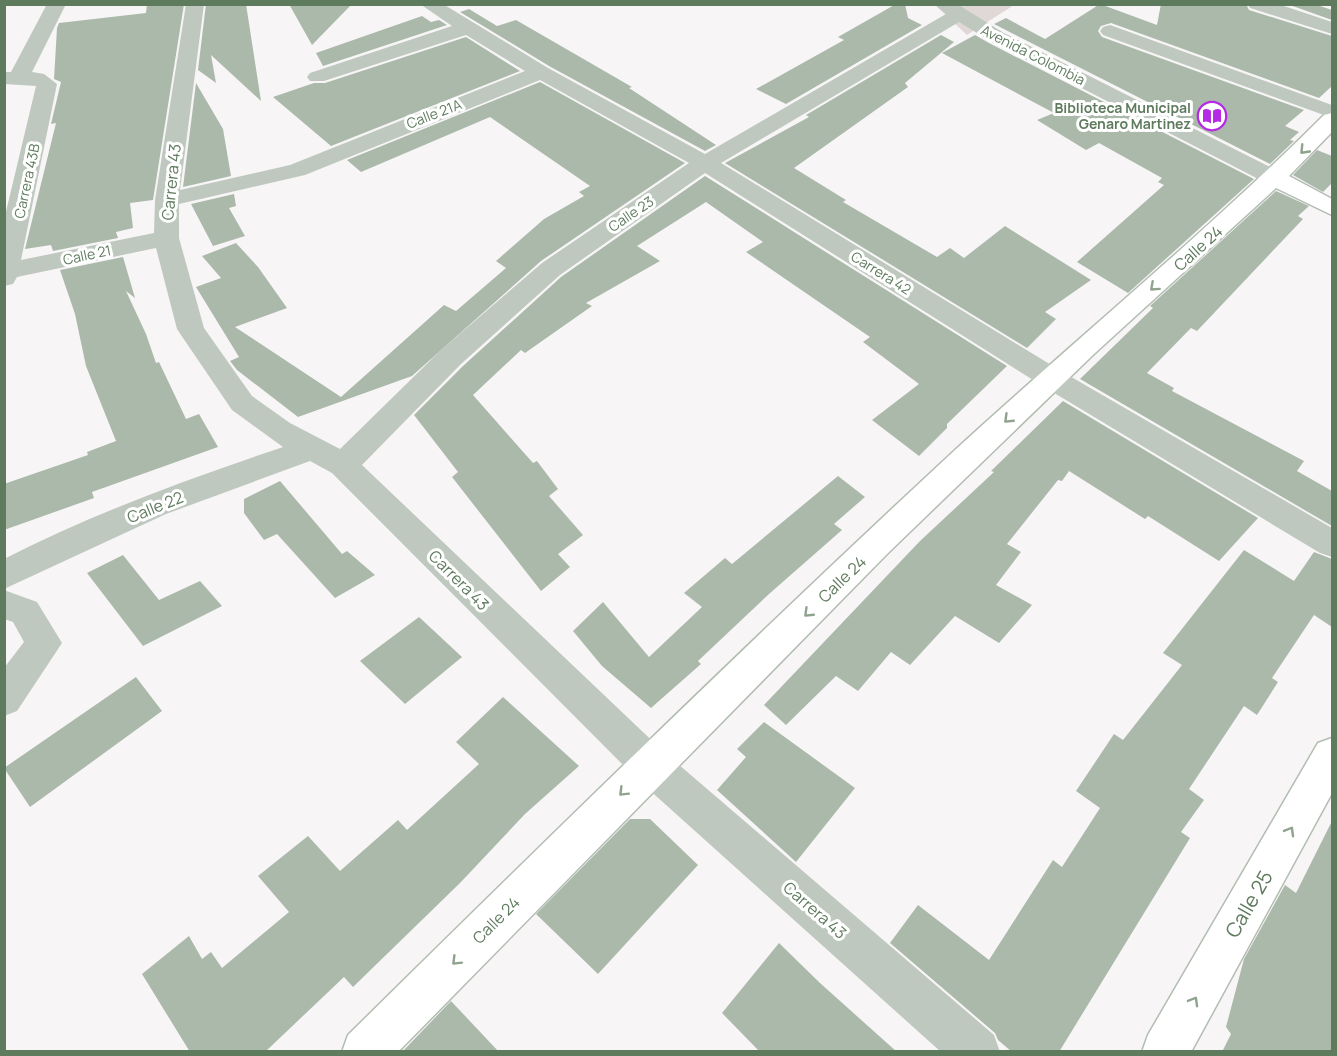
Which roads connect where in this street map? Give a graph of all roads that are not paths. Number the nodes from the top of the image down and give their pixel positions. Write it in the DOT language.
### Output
graph roads {
  1 [pos="57,4"];
  2 [pos="195,4"];
  3 [pos="429,4"];
  4 [pos="1257,4"];
  5 [pos="950,10"];
  6 [pos="467,28"];
  7 [pos="1332,28"];
  8 [pos="1110,31"];
  9 [pos="541,72"];
  10 [pos="12,77"];
  11 [pos="317,77"];
  12 [pos="1332,112"];
  13 [pos="1332,120"];
  14 [pos="705,164"];
  15 [pos="1276,179"];
  16 [pos="167,201"];
  17 [pos="1332,208"];
  18 [pos="166,238"];
  19 [pos="6,274"];
  20 [pos="1051,378"];
  21 [pos="311,449"];
  22 [pos="343,465"];
  23 [pos="1332,544"];
  24 [pos="4,575"];
  25 [pos="4,604"];
  26 [pos="4,699"];
  27 [pos="1332,756"];
  28 [pos="650,765"];
  29 [pos="365,1052"];
  30 [pos="977,1052"];
  31 [pos="1165,1052"];
  1 -- 10 [label="street"];
  2 -- 16 [label="street, Carrera 43"];
  3 -- 6 [label="street, Carrera 42"];
  4 -- 7 [label="street"];
  5 -- 14 [label="street, Calle 23"];
  5 -- 15 [label="street, Avenida Colombia"];
  6 -- 9 [label="street, Carrera 42"];
  6 -- 11 [label="street"];
  8 -- 12 [label="street"];
  9 -- 14 [label="street, Carrera 42"];
  9 -- 16 [label="street, Calle 21A"];
  10 -- 19 [label="street, Carrera 43B"];
  13 -- 15 [label="main road, Calle 24, one-way"];
  14 -- 20 [label="street, Carrera 42"];
  14 -- 22 [label="street, Calle 23"];
  15 -- 17 [label="main road, Avenida Colombia"];
  15 -- 20 [label="main road, Calle 24, one-way"];
  16 -- 18 [label="street, Carrera 43"];
  18 -- 19 [label="street, Calle 21"];
  18 -- 21 [label="street, Carrera 43"];
  20 -- 23 [label="street, Carrera 42"];
  20 -- 28 [label="main road, Calle 24, one-way"];
  21 -- 22 [label="street, Carrera 43"];
  21 -- 24 [label="street, Calle 22"];
  22 -- 28 [label="street, Carrera 43"];
  25 -- 26 [label="street"];
  31 -- 27 [label="main road, Calle 25, one-way"];
  28 -- 29 [label="main road, Calle 24, one-way"];
  28 -- 30 [label="street, Carrera 43"];
}
